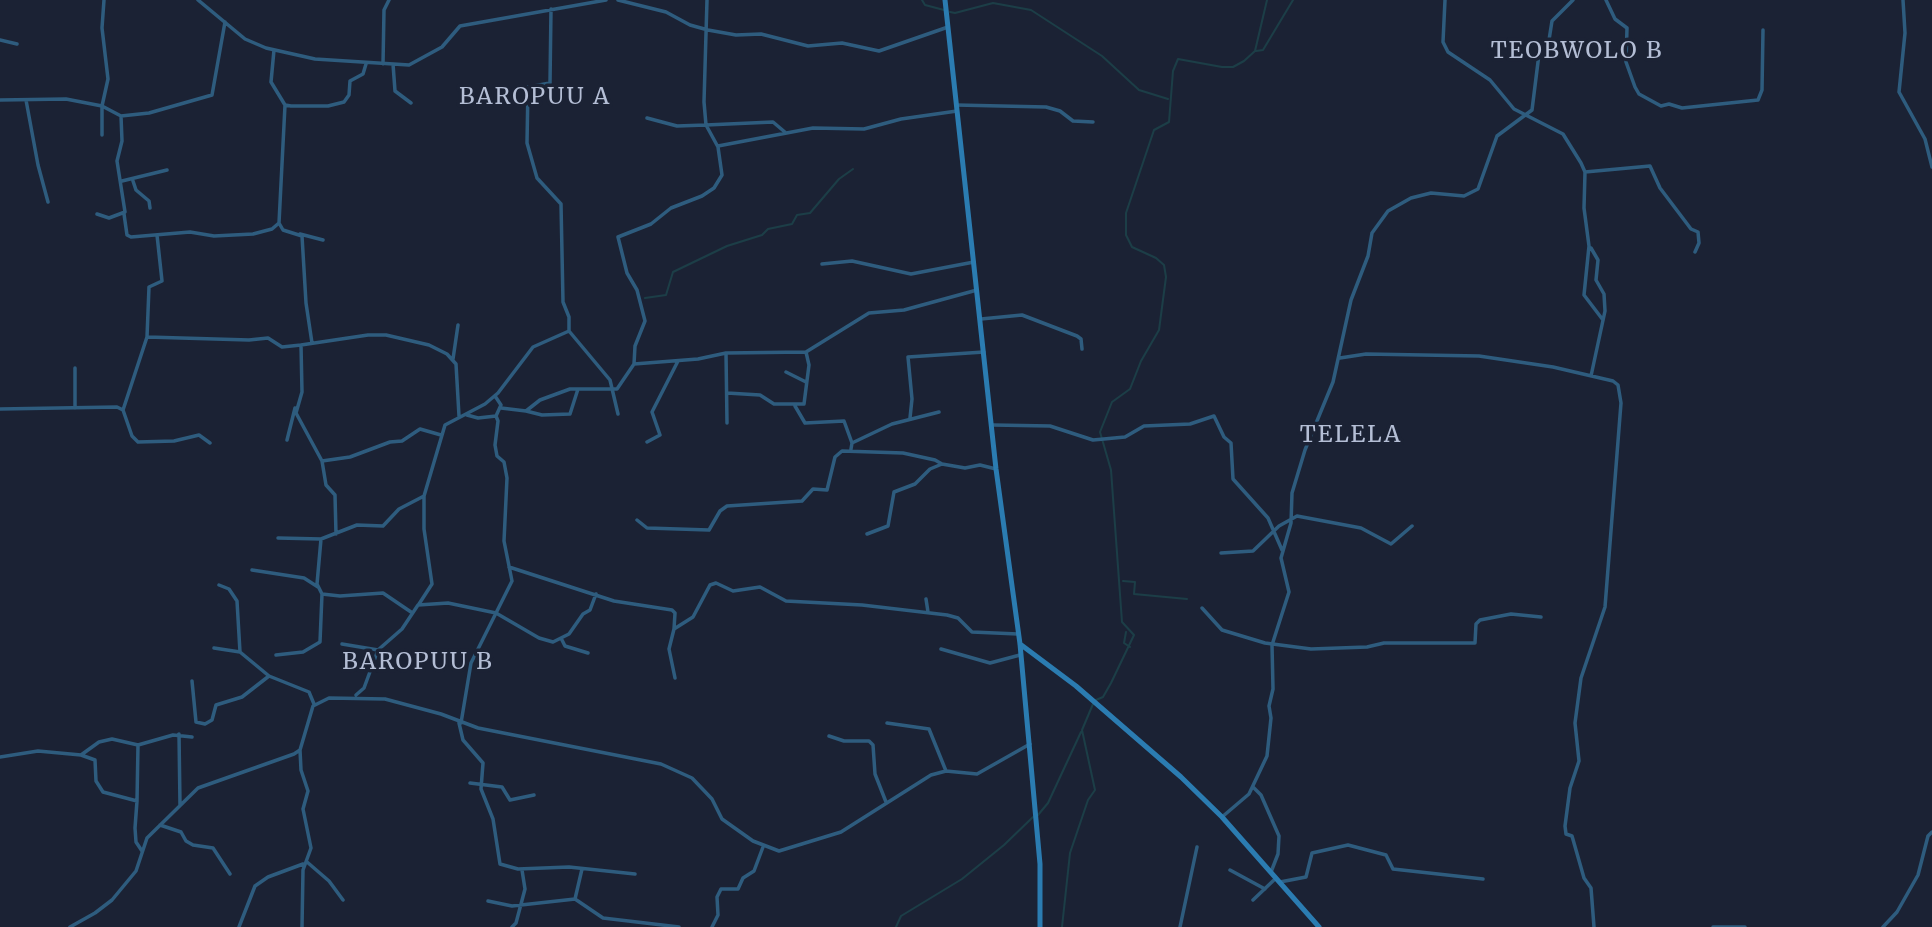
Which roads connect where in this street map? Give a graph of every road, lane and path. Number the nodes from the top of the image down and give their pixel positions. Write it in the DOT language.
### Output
graph roads {
  1 [pos="104,0"];
  2 [pos="198,0"];
  3 [pos="389,0"];
  4 [pos="606,0"];
  5 [pos="618,0"];
  6 [pos="707,0"];
  7 [pos="945,0"];
  8 [pos="1445,0"];
  9 [pos="1573,0"];
  10 [pos="1606,0"];
  11 [pos="1903,0"];
  12 [pos="551,9"];
  13 [pos="225,22"];
  14 [pos="948,27"];
  15 [pos="708,30"];
  16 [pos="1763,30"];
  17 [pos="0,40"];
  18 [pos="18,44"];
  19 [pos="274,50"];
  20 [pos="366,64"];
  21 [pos="383,64"];
  22 [pos="393,65"];
  23 [pos="0,100"];
  24 [pos="26,100"];
  25 [pos="411,103"];
  26 [pos="285,105"];
  27 [pos="102,106"];
  28 [pos="956,108"];
  29 [pos="1529,114"];
  30 [pos="121,116"];
  31 [pos="647,118"];
  32 [pos="1093,122"];
  33 [pos="706,125"];
  34 [pos="786,133"];
  35 [pos="102,135"];
  36 [pos="718,147"];
  37 [pos="1932,167"];
  38 [pos="167,170"];
  39 [pos="1585,172"];
  40 [pos="121,181"];
  41 [pos="133,181"];
  42 [pos="48,202"];
  43 [pos="150,208"];
  44 [pos="97,214"];
  45 [pos="124,215"];
  46 [pos="279,223"];
  47 [pos="300,234"];
  48 [pos="157,235"];
  49 [pos="323,240"];
  50 [pos="1589,246"];
  51 [pos="1695,252"];
  52 [pos="974,262"];
  53 [pos="822,264"];
  54 [pos="977,290"];
  55 [pos="981,319"];
  56 [pos="1604,320"];
  57 [pos="458,325"];
  58 [pos="569,331"];
  59 [pos="147,337"];
  60 [pos="312,343"];
  61 [pos="301,345"];
  62 [pos="1082,349"];
  63 [pos="985,351"];
  64 [pos="806,352"];
  65 [pos="726,353"];
  66 [pos="1340,358"];
  67 [pos="453,359"];
  68 [pos="678,361"];
  69 [pos="635,364"];
  70 [pos="75,368"];
  71 [pos="786,372"];
  72 [pos="1591,376"];
  73 [pos="806,382"];
  74 [pos="579,388"];
  75 [pos="612,389"];
  76 [pos="727,393"];
  77 [pos="495,396"];
  78 [pos="296,405"];
  79 [pos="795,405"];
  80 [pos="75,408"];
  81 [pos="501,408"];
  82 [pos="0,409"];
  83 [pos="123,410"];
  84 [pos="526,411"];
  85 [pos="939,412"];
  86 [pos="466,414"];
  87 [pos="618,414"];
  88 [pos="459,416"];
  89 [pos="496,416"];
  90 [pos="910,418"];
  91 [pos="727,423"];
  92 [pos="993,425"];
  93 [pos="442,435"];
  94 [pos="287,440"];
  95 [pos="647,442"];
  96 [pos="210,443"];
  97 [pos="852,443"];
  98 [pos="851,449"];
  99 [pos="322,461"];
  100 [pos="942,464"];
  101 [pos="996,469"];
  102 [pos="424,496"];
  103 [pos="1291,519"];
  104 [pos="637,520"];
  105 [pos="1412,526"];
  106 [pos="1273,533"];
  107 [pos="336,534"];
  108 [pos="867,534"];
  109 [pos="278,538"];
  110 [pos="321,540"];
  111 [pos="1282,551"];
  112 [pos="1222,553"];
  113 [pos="509,567"];
  114 [pos="252,570"];
  115 [pos="219,585"];
  116 [pos="318,587"];
  117 [pos="322,594"];
  118 [pos="596,594"];
  119 [pos="926,599"];
  120 [pos="418,605"];
  121 [pos="1202,608"];
  122 [pos="929,612"];
  123 [pos="412,613"];
  124 [pos="496,613"];
  125 [pos="1542,617"];
  126 [pos="674,629"];
  127 [pos="1018,634"];
  128 [pos="562,640"];
  129 [pos="1020,643"];
  130 [pos="342,644"];
  131 [pos="1272,645"];
  132 [pos="214,648"];
  133 [pos="941,649"];
  134 [pos="378,650"];
  135 [pos="240,652"];
  136 [pos="588,653"];
  137 [pos="276,655"];
  138 [pos="1020,655"];
  139 [pos="269,676"];
  140 [pos="675,678"];
  141 [pos="192,681"];
  142 [pos="354,696"];
  143 [pos="316,703"];
  144 [pos="460,723"];
  145 [pos="887,723"];
  146 [pos="179,734"];
  147 [pos="829,736"];
  148 [pos="192,737"];
  149 [pos="1030,744"];
  150 [pos="138,745"];
  151 [pos="300,750"];
  152 [pos="81,755"];
  153 [pos="0,757"];
  154 [pos="946,771"];
  155 [pos="470,783"];
  156 [pos="482,785"];
  157 [pos="1252,787"];
  158 [pos="534,795"];
  159 [pos="136,801"];
  160 [pos="886,802"];
  161 [pos="180,805"];
  162 [pos="1222,817"];
  163 [pos="160,825"];
  164 [pos="1932,832"];
  165 [pos="763,846"];
  166 [pos="1197,847"];
  167 [pos="142,851"];
  168 [pos="306,863"];
  169 [pos="522,869"];
  170 [pos="582,869"];
  171 [pos="1230,870"];
  172 [pos="635,873"];
  173 [pos="230,874"];
  174 [pos="1274,878"];
  175 [pos="1483,879"];
  176 [pos="1265,889"];
  177 [pos="575,899"];
  178 [pos="343,900"];
  179 [pos="1253,900"];
  180 [pos="488,901"];
  181 [pos="522,905"];
  182 [pos="70,927"];
  183 [pos="239,927"];
  184 [pos="302,927"];
  185 [pos="512,927"];
  186 [pos="679,927"];
  187 [pos="712,927"];
  188 [pos="1040,927"];
  189 [pos="1180,927"];
  190 [pos="1319,927"];
  191 [pos="1594,927"];
  192 [pos="1713,927"];
  193 [pos="1745,927"];
  194 [pos="1882,927"];
  1 -- 27 [label="street"];
  2 -- 13 [label="street"];
  3 -- 21 [label="street"];
  4 -- 12 [label="street"];
  5 -- 15 [label="street"];
  6 -- 15 [label="street"];
  7 -- 14 [label="street"];
  8 -- 29 [label="street"];
  9 -- 29 [label="street"];
  10 -- 16 [label="street"];
  11 -- 37 [label="street"];
  12 -- 22 [label="street"];
  12 -- 58 [label="street"];
  13 -- 19 [label="street"];
  13 -- 30 [label="street"];
  14 -- 15 [label="street"];
  14 -- 28 [label="street"];
  15 -- 33 [label="street"];
  17 -- 18 [label="street"];
  19 -- 20 [label="street"];
  19 -- 26 [label="street"];
  20 -- 21 [label="street"];
  20 -- 26 [label="street"];
  21 -- 22 [label="street"];
  22 -- 25 [label="street"];
  23 -- 24 [label="street"];
  24 -- 27 [label="street"];
  24 -- 42 [label="street"];
  26 -- 46 [label="street"];
  27 -- 30 [label="street"];
  27 -- 35 [label="street"];
  28 -- 32 [label="street"];
  28 -- 34 [label="street"];
  28 -- 52 [label="street"];
  29 -- 39 [label="street"];
  29 -- 66 [label="street"];
  30 -- 40 [label="street"];
  31 -- 33 [label="street"];
  33 -- 34 [label="street"];
  33 -- 36 [label="street"];
  34 -- 36 [label="street"];
  36 -- 69 [label="street"];
  38 -- 41 [label="street"];
  39 -- 50 [label="street"];
  39 -- 51 [label="street"];
  40 -- 41 [label="street"];
  40 -- 45 [label="street"];
  41 -- 43 [label="street"];
  44 -- 45 [label="street"];
  45 -- 48 [label="street"];
  46 -- 47 [label="street"];
  46 -- 48 [label="street"];
  47 -- 49 [label="street"];
  47 -- 60 [label="street"];
  48 -- 59 [label="street"];
  50 -- 56 [label="street"];
  50 -- 56 [label="street"];
  52 -- 53 [label="street"];
  52 -- 54 [label="street"];
  54 -- 55 [label="street"];
  54 -- 64 [label="street"];
  55 -- 62 [label="street"];
  55 -- 63 [label="street"];
  56 -- 72 [label="street"];
  57 -- 67 [label="street"];
  58 -- 75 [label="street"];
  58 -- 77 [label="street"];
  59 -- 61 [label="street"];
  59 -- 83 [label="street"];
  60 -- 61 [label="street"];
  60 -- 67 [label="street"];
  61 -- 78 [label="street"];
  63 -- 90 [label="street"];
  63 -- 92 [label="street"];
  64 -- 65 [label="street"];
  64 -- 73 [label="street"];
  65 -- 68 [label="street"];
  65 -- 76 [label="street"];
  66 -- 72 [label="street"];
  66 -- 103 [label="street"];
  67 -- 88 [label="street"];
  68 -- 69 [label="street"];
  68 -- 95 [label="street"];
  69 -- 75 [label="street"];
  70 -- 80 [label="street"];
  71 -- 73 [label="street"];
  72 -- 191 [label="street"];
  73 -- 79 [label="street"];
  74 -- 75 [label="street"];
  74 -- 84 [label="street"];
  74 -- 84 [label="street"];
  75 -- 87 [label="street"];
  76 -- 79 [label="street"];
  76 -- 91 [label="street"];
  77 -- 81 [label="street"];
  77 -- 86 [label="street"];
  78 -- 94 [label="street"];
  78 -- 99 [label="street"];
  79 -- 97 [label="street"];
  80 -- 82 [label="street"];
  80 -- 83 [label="street"];
  81 -- 84 [label="street"];
  81 -- 89 [label="street"];
  83 -- 96 [label="street"];
  85 -- 90 [label="street"];
  86 -- 88 [label="street"];
  86 -- 89 [label="street"];
  88 -- 93 [label="street"];
  89 -- 113 [label="street"];
  90 -- 97 [label="street"];
  92 -- 101 [label="street"];
  92 -- 106 [label="street"];
  93 -- 99 [label="street"];
  93 -- 102 [label="street"];
  97 -- 98 [label="street"];
  98 -- 100 [label="street"];
  98 -- 104 [label="street"];
  99 -- 107 [label="street"];
  100 -- 101 [label="street"];
  100 -- 108 [label="street"];
  101 -- 127 [label="street"];
  102 -- 107 [label="street"];
  102 -- 120 [label="street"];
  103 -- 105 [label="street"];
  103 -- 106 [label="street"];
  103 -- 111 [label="street"];
  106 -- 111 [label="street"];
  106 -- 112 [label="street"];
  107 -- 110 [label="street"];
  109 -- 110 [label="street"];
  110 -- 116 [label="street"];
  111 -- 131 [label="street"];
  113 -- 118 [label="street"];
  113 -- 124 [label="street"];
  114 -- 116 [label="street"];
  115 -- 135 [label="street"];
  116 -- 117 [label="street"];
  117 -- 123 [label="street"];
  117 -- 137 [label="street"];
  118 -- 126 [label="street"];
  118 -- 128 [label="street"];
  119 -- 122 [label="street"];
  120 -- 123 [label="street"];
  120 -- 124 [label="street"];
  121 -- 131 [label="street"];
  122 -- 126 [label="street"];
  122 -- 127 [label="street"];
  123 -- 134 [label="street"];
  124 -- 128 [label="street"];
  124 -- 144 [label="street"];
  125 -- 131 [label="street"];
  126 -- 140 [label="street"];
  127 -- 129 [label="street"];
  128 -- 136 [label="street"];
  129 -- 138 [label="street"];
  129 -- 162 [label="street"];
  130 -- 134 [label="street"];
  131 -- 157 [label="street"];
  132 -- 135 [label="street"];
  133 -- 138 [label="street"];
  134 -- 142 [label="street"];
  135 -- 139 [label="street"];
  138 -- 149 [label="street"];
  139 -- 141 [label="street"];
  139 -- 143 [label="street"];
  142 -- 143 [label="street"];
  142 -- 144 [label="street"];
  143 -- 151 [label="street"];
  144 -- 156 [label="street"];
  144 -- 165 [label="street"];
  145 -- 154 [label="street"];
  146 -- 148 [label="street"];
  146 -- 150 [label="street"];
  146 -- 161 [label="street"];
  147 -- 160 [label="street"];
  149 -- 154 [label="street"];
  149 -- 188 [label="street"];
  150 -- 152 [label="street"];
  150 -- 159 [label="street"];
  151 -- 161 [label="street"];
  151 -- 168 [label="street"];
  152 -- 153 [label="street"];
  152 -- 159 [label="street"];
  154 -- 160 [label="street"];
  155 -- 156 [label="street"];
  156 -- 158 [label="street"];
  156 -- 169 [label="street"];
  157 -- 162 [label="street"];
  157 -- 174 [label="street"];
  159 -- 167 [label="street"];
  160 -- 165 [label="street"];
  161 -- 163 [label="street"];
  162 -- 174 [label="street"];
  163 -- 167 [label="street"];
  163 -- 173 [label="street"];
  164 -- 194 [label="street"];
  165 -- 187 [label="street"];
  166 -- 189 [label="street"];
  167 -- 182 [label="street"];
  168 -- 178 [label="street"];
  168 -- 183 [label="street"];
  168 -- 184 [label="street"];
  169 -- 170 [label="street"];
  169 -- 181 [label="street"];
  170 -- 172 [label="street"];
  170 -- 177 [label="street"];
  171 -- 176 [label="street"];
  174 -- 175 [label="street"];
  174 -- 176 [label="street"];
  174 -- 190 [label="street"];
  176 -- 179 [label="street"];
  177 -- 181 [label="street"];
  177 -- 186 [label="street"];
  180 -- 181 [label="street"];
  181 -- 185 [label="street"];
  192 -- 193 [label="street"];
}
